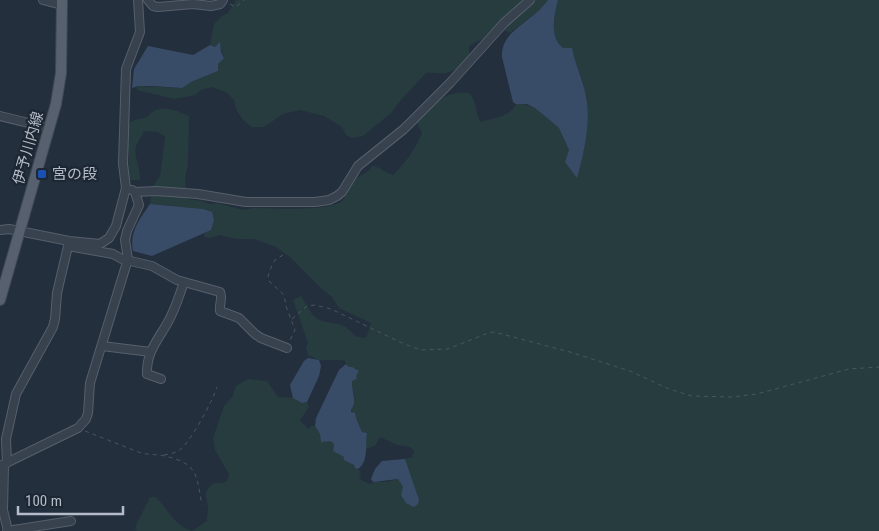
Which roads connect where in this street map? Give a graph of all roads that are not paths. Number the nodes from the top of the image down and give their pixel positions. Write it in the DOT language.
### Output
graph roads {
  1 [pos="43,0"];
  2 [pos="138,0"];
  3 [pos="148,0"];
  4 [pos="223,0"];
  5 [pos="530,0"];
  6 [pos="62,3"];
  7 [pos="0,116"];
  8 [pos="50,128"];
  9 [pos="126,188"];
  10 [pos="148,191"];
  11 [pos="135,192"];
  12 [pos="139,205"];
  13 [pos="0,230"];
  14 [pos="19,232"];
  15 [pos="68,244"];
  16 [pos="128,259"];
  17 [pos="184,282"];
  18 [pos="0,300"];
  19 [pos="102,346"];
  20 [pos="287,348"];
  21 [pos="151,352"];
  22 [pos="161,379"];
  23 [pos="4,465"];
  24 [pos="71,521"];
  25 [pos="8,531"];
  1 -- 6 [label="street"];
  2 -- 9 [label="street"];
  3 -- 4 [label="street"];
  5 -- 10 [label="street"];
  6 -- 8 [label="main road, 伊予川内線"];
  7 -- 8 [label="street"];
  8 -- 14 [label="main road, 伊予川内線"];
  9 -- 11 [label="street"];
  9 -- 15 [label="street"];
  10 -- 11 [label="street"];
  10 -- 12 [label="street"];
  11 -- 12 [label="street"];
  12 -- 16 [label="street"];
  13 -- 14 [label="street"];
  14 -- 15 [label="street"];
  14 -- 18 [label="main road, 伊予川内線"];
  15 -- 16 [label="street"];
  15 -- 23 [label="street"];
  16 -- 17 [label="street"];
  16 -- 19 [label="street"];
  17 -- 20 [label="street"];
  17 -- 21 [label="street"];
  19 -- 21 [label="street"];
  19 -- 23 [label="street"];
  21 -- 22 [label="street"];
  23 -- 25 [label="street"];
  24 -- 25 [label="street"];
}
